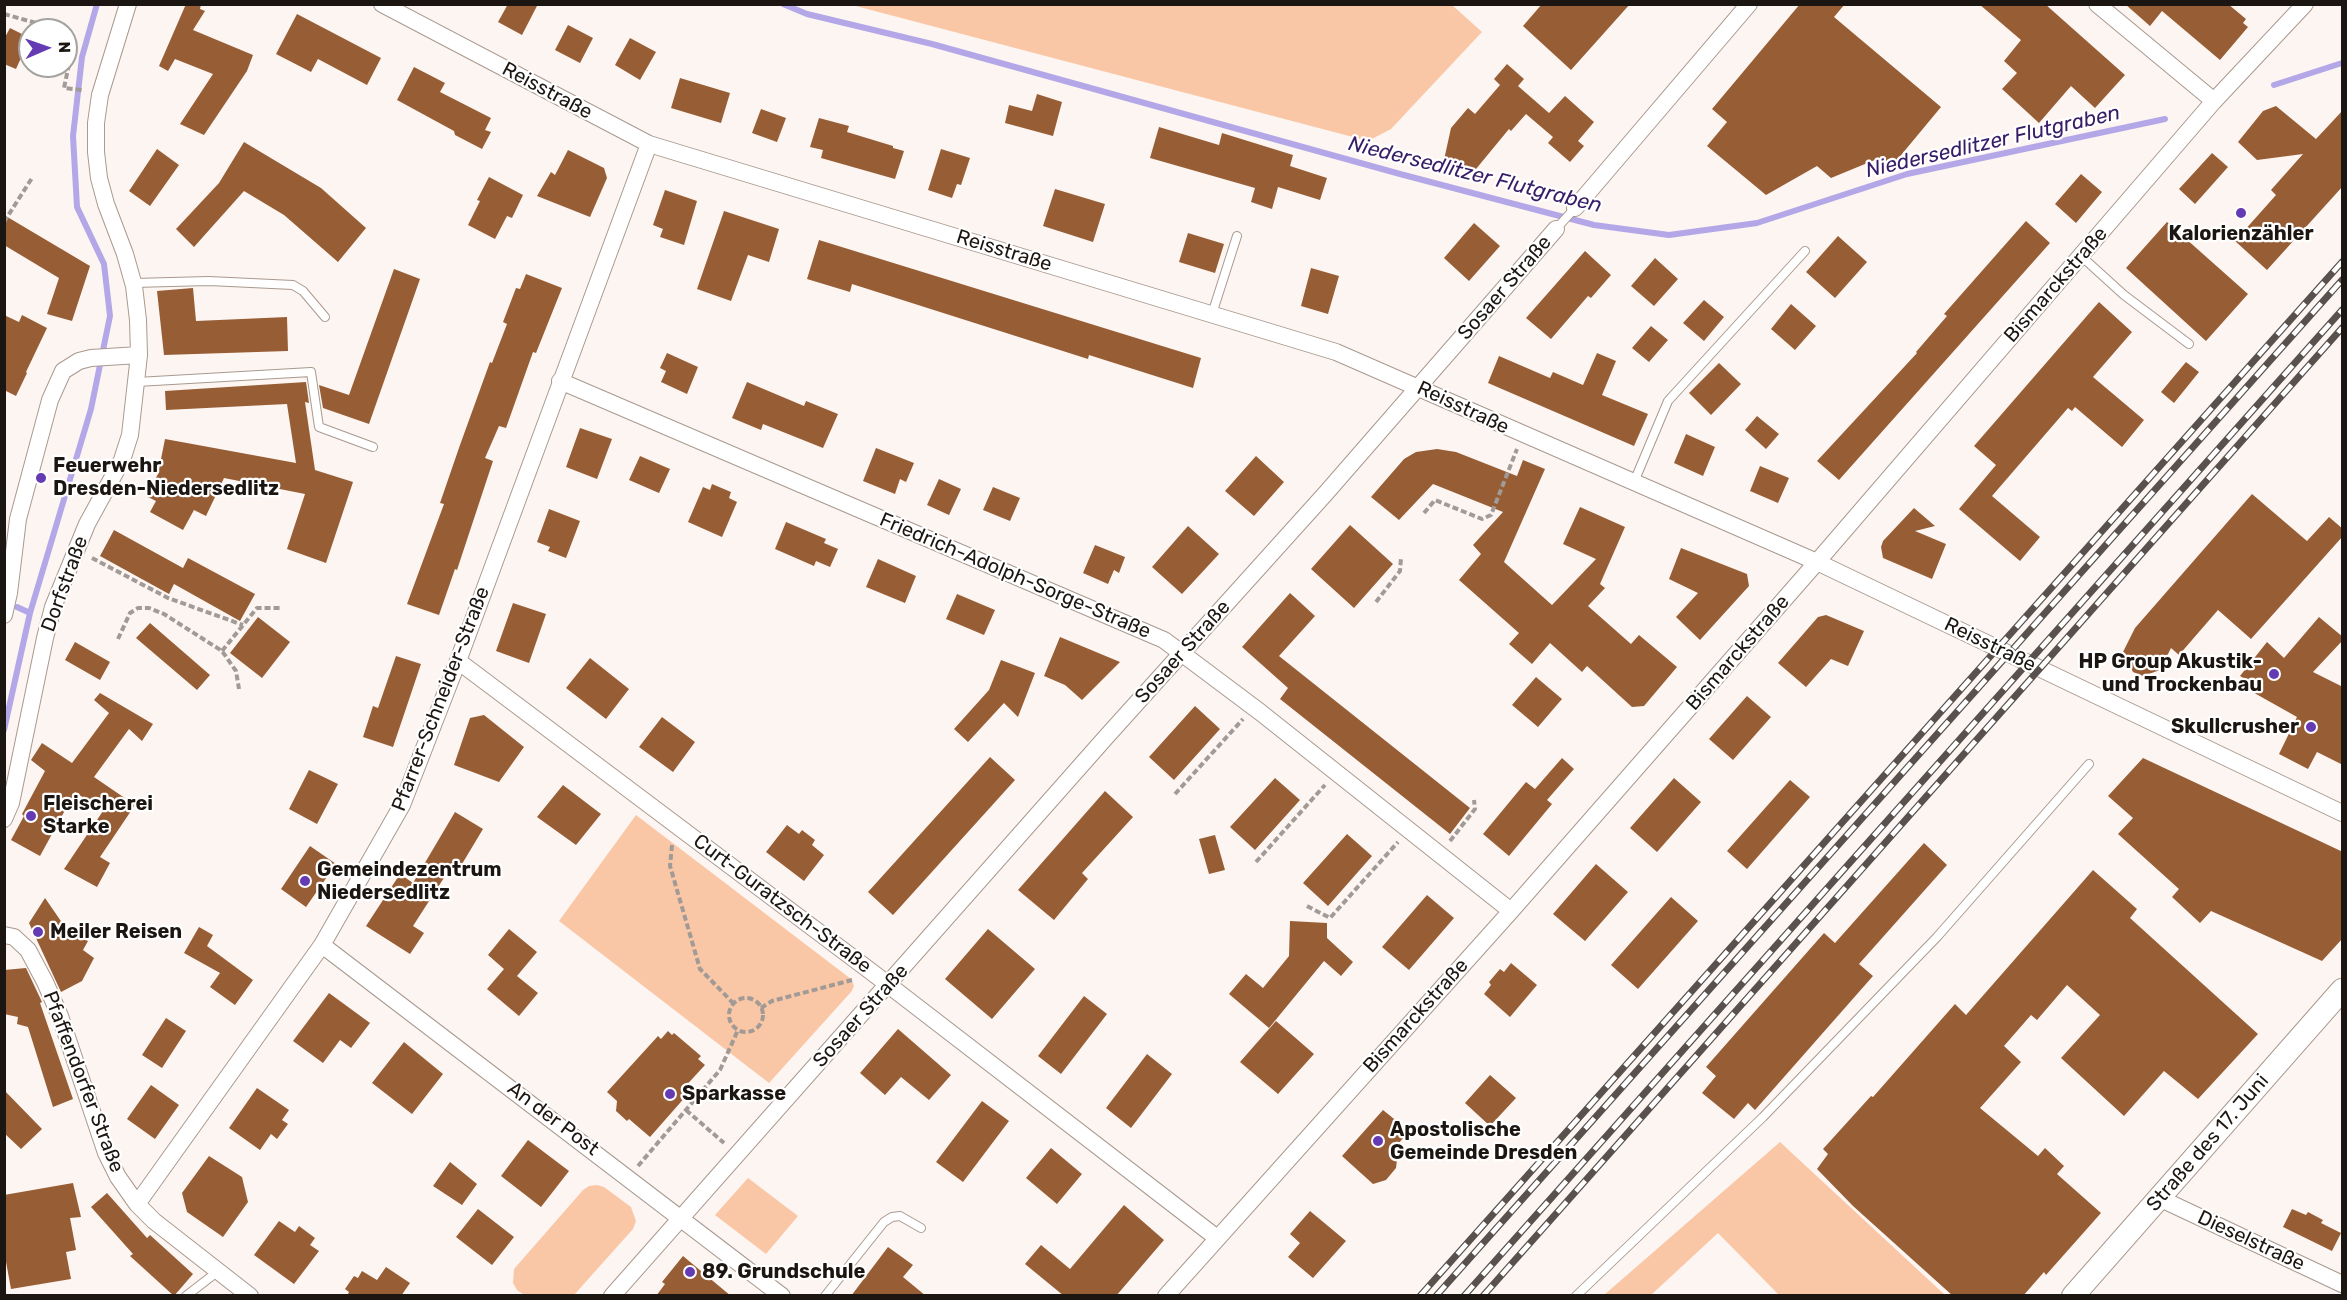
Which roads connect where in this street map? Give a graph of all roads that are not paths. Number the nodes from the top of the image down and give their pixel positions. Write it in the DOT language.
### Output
graph roads {
  1 [pos="128,4"];
  2 [pos="381,4"];
  3 [pos="1749,4"];
  4 [pos="2097,4"];
  5 [pos="2305,4"];
  6 [pos="2214,101"];
  7 [pos="649,144"];
  8 [pos="1575,208"];
  9 [pos="1556,229"];
  10 [pos="1237,236"];
  11 [pos="1805,251"];
  12 [pos="2081,256"];
  13 [pos="133,283"];
  14 [pos="1212,314"];
  15 [pos="325,317"];
  16 [pos="2189,344"];
  17 [pos="139,355"];
  18 [pos="560,381"];
  19 [pos="137,382"];
  20 [pos="1418,387"];
  21 [pos="373,447"];
  22 [pos="1634,482"];
  23 [pos="1817,562"];
  24 [pos="4,615"];
  25 [pos="1183,653"];
  26 [pos="458,661"];
  27 [pos="2089,764"];
  28 [pos="2343,813"];
  29 [pos="4,819"];
  30 [pos="1511,910"];
  31 [pos="4,935"];
  32 [pos="322,945"];
  33 [pos="889,985"];
  34 [pos="2343,990"];
  35 [pos="2159,1198"];
  36 [pos="137,1204"];
  37 [pos="681,1218"];
  38 [pos="921,1228"];
  39 [pos="1217,1238"];
  40 [pos="217,1272"];
  41 [pos="2343,1284"];
  42 [pos="186,1296"];
  43 [pos="250,1296"];
  44 [pos="612,1296"];
  45 [pos="782,1296"];
  46 [pos="825,1296"];
  47 [pos="1166,1296"];
  48 [pos="1576,1296"];
  49 [pos="2073,1296"];
  1 -- 13 [label="street, Dorfstraße"];
  2 -- 7 [label="street, Reisstraße"];
  3 -- 8 [label="street, Sosaer Straße"];
  4 -- 6 [label="street"];
  5 -- 6 [label="street, Bismarckstraße"];
  6 -- 12 [label="street, Bismarckstraße"];
  7 -- 14 [label="street, Reisstraße"];
  7 -- 18 [label="street, Pfarrer-Schneider-Straße"];
  8 -- 9 [label="lane, Sosaer Straße"];
  9 -- 20 [label="street, Sosaer Straße"];
  10 -- 14 [label="lane"];
  11 -- 22 [label="lane"];
  12 -- 16 [label="lane"];
  12 -- 23 [label="street, Bismarckstraße"];
  13 -- 15 [label="lane"];
  13 -- 17 [label="street, Dorfstraße"];
  14 -- 20 [label="street, Reisstraße"];
  17 -- 19 [label="street, Dorfstraße"];
  17 -- 24 [label="street"];
  18 -- 25 [label="street, Friedrich-Adolph-Sorge-Straße"];
  18 -- 26 [label="street, Pfarrer-Schneider-Straße"];
  19 -- 21 [label="lane"];
  19 -- 29 [label="street, Dorfstraße"];
  20 -- 22 [label="street, Reisstraße"];
  20 -- 25 [label="street, Sosaer Straße"];
  22 -- 23 [label="street, Reisstraße"];
  23 -- 28 [label="street, Reisstraße"];
  23 -- 30 [label="street, Bismarckstraße"];
  25 -- 30 [label="street, Friedrich-Adolph-Sorge-Straße"];
  25 -- 33 [label="street, Sosaer Straße"];
  26 -- 32 [label="street, Pfarrer-Schneider-Straße"];
  26 -- 33 [label="street, Curt-Guratzsch-Straße"];
  27 -- 48 [label="lane"];
  30 -- 39 [label="street, Bismarckstraße"];
  31 -- 36 [label="street, Pfaffendorfer Straße"];
  32 -- 36 [label="street, Pfarrer-Schneider-Straße"];
  32 -- 37 [label="street, An der Post"];
  33 -- 37 [label="street, Sosaer Straße"];
  33 -- 39 [label="street, Curt-Guratzsch-Straße"];
  34 -- 35 [label="street, Straße des 17. Juni"];
  35 -- 41 [label="street, Dieselstraße"];
  35 -- 49 [label="street, Straße des 17. Juni"];
  36 -- 40 [label="street, Pfaffendorfer Straße"];
  37 -- 44 [label="street, Sosaer Straße"];
  37 -- 45 [label="street, An der Post"];
  38 -- 46 [label="lane"];
  39 -- 47 [label="street, Bismarckstraße"];
  40 -- 42 [label="lane"];
  40 -- 43 [label="street, Pfaffendorfer Straße"];
}
